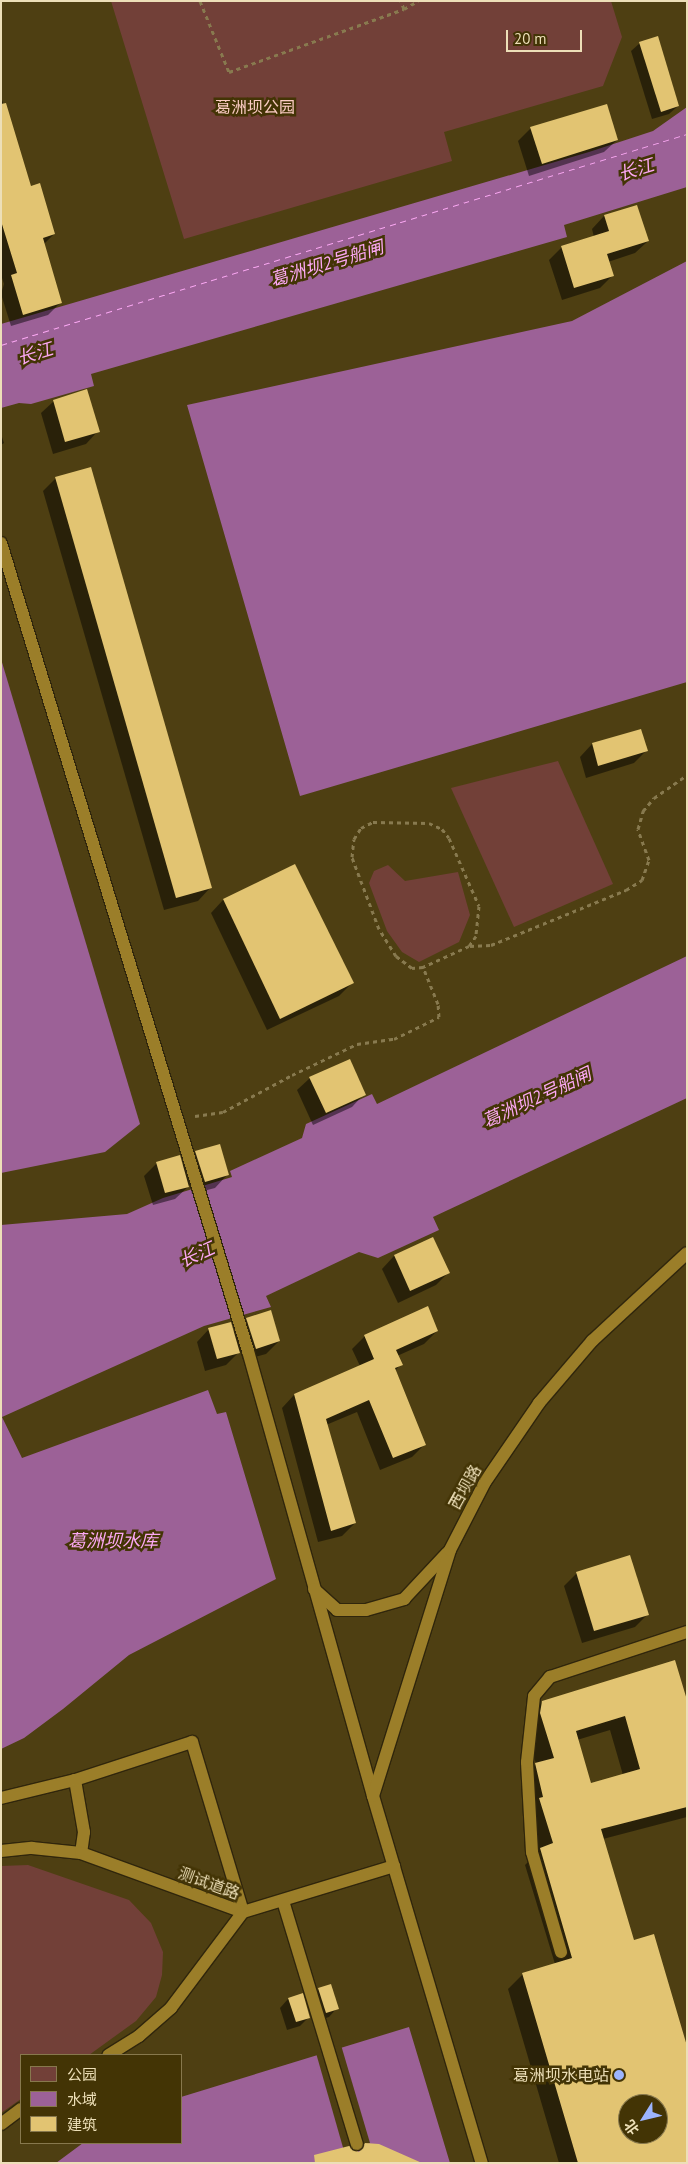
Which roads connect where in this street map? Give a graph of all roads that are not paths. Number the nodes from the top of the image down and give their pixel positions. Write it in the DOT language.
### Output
graph roads {
  1 [pos="1,543"];
  2 [pos="687,1253"];
  3 [pos="450,1550"];
  4 [pos="314,1588"];
  5 [pos="687,1632"];
  6 [pos="75,1780"];
  7 [pos="373,1796"];
  8 [pos="1,1798"];
  9 [pos="1,1852"];
  10 [pos="81,1854"];
  11 [pos="394,1866"];
  12 [pos="282,1901"];
  13 [pos="243,1912"];
  14 [pos="560,1952"];
  15 [pos="110,2054"];
  16 [pos="20,2110"];
  17 [pos="1,2124"];
  18 [pos="357,2144"];
  19 [pos="482,2163"];
  1 -- 4 [label="lane"];
  2 -- 3 [label="lane, 西坝路"];
  3 -- 4 [label="lane"];
  3 -- 7 [label="lane, 西坝路"];
  4 -- 7 [label="lane"];
  5 -- 14 [label="lane"];
  6 -- 8 [label="lane"];
  6 -- 10 [label="lane"];
  6 -- 13 [label="lane"];
  7 -- 11 [label="lane"];
  9 -- 10 [label="lane, 测试道路"];
  10 -- 13 [label="lane, 测试道路"];
  11 -- 12 [label="lane"];
  11 -- 19 [label="lane"];
  12 -- 13 [label="lane"];
  12 -- 18 [label="lane"];
  13 -- 15 [label="lane, 测试道路"];
  16 -- 17 [label="lane"];
}
